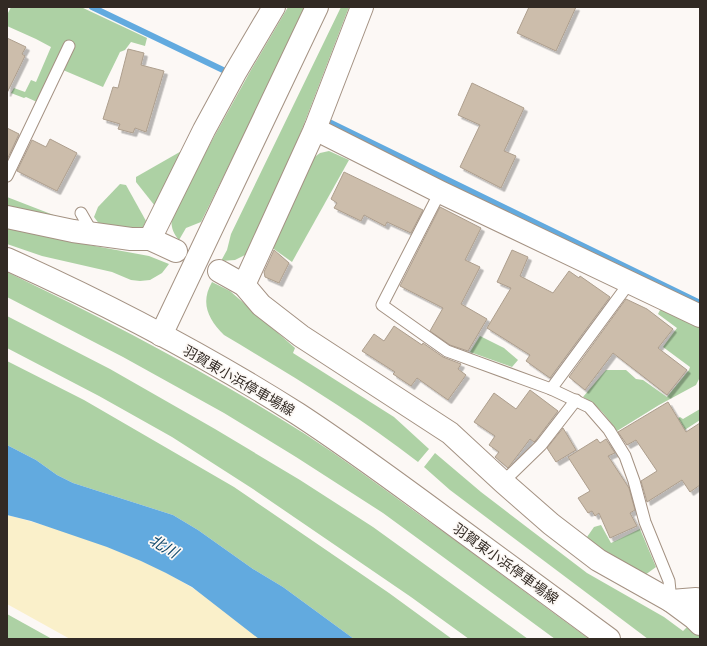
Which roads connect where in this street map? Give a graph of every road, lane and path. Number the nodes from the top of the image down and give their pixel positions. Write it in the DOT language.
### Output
graph roads {
  1 [pos="274,7"];
  2 [pos="317,7"];
  3 [pos="362,7"];
  4 [pos="69,46"];
  5 [pos="315,129"];
  6 [pos="7,176"];
  7 [pos="440,192"];
  8 [pos="81,213"];
  9 [pos="7,217"];
  10 [pos="93,234"];
  11 [pos="150,239"];
  12 [pos="176,251"];
  13 [pos="7,259"];
  14 [pos="219,271"];
  15 [pos="630,282"];
  16 [pos="244,285"];
  17 [pos="700,316"];
  18 [pos="161,334"];
  19 [pos="551,389"];
  20 [pos="576,400"];
  21 [pos="503,482"];
  22 [pos="699,600"];
  23 [pos="671,601"];
  24 [pos="700,624"];
  25 [pos="609,639"];
  1 -- 11 [label="street"];
  2 -- 18 [label="street"];
  3 -- 5 [label="street"];
  4 -- 6 [label="lane"];
  5 -- 7 [label="street"];
  5 -- 16 [label="street"];
  7 -- 15 [label="street"];
  7 -- 19 [label="lane"];
  8 -- 10 [label="lane"];
  9 -- 10 [label="street"];
  10 -- 11 [label="street"];
  11 -- 12 [label="street"];
  13 -- 18 [label="street, 羽賀東小浜停車場線"];
  14 -- 16 [label="street"];
  15 -- 17 [label="street"];
  15 -- 19 [label="lane"];
  16 -- 21 [label="street"];
  18 -- 25 [label="street, 羽賀東小浜停車場線"];
  19 -- 20 [label="lane"];
  20 -- 21 [label="lane"];
  20 -- 23 [label="lane"];
  21 -- 23 [label="street"];
  22 -- 23 [label="street"];
  23 -- 24 [label="street"];
}
